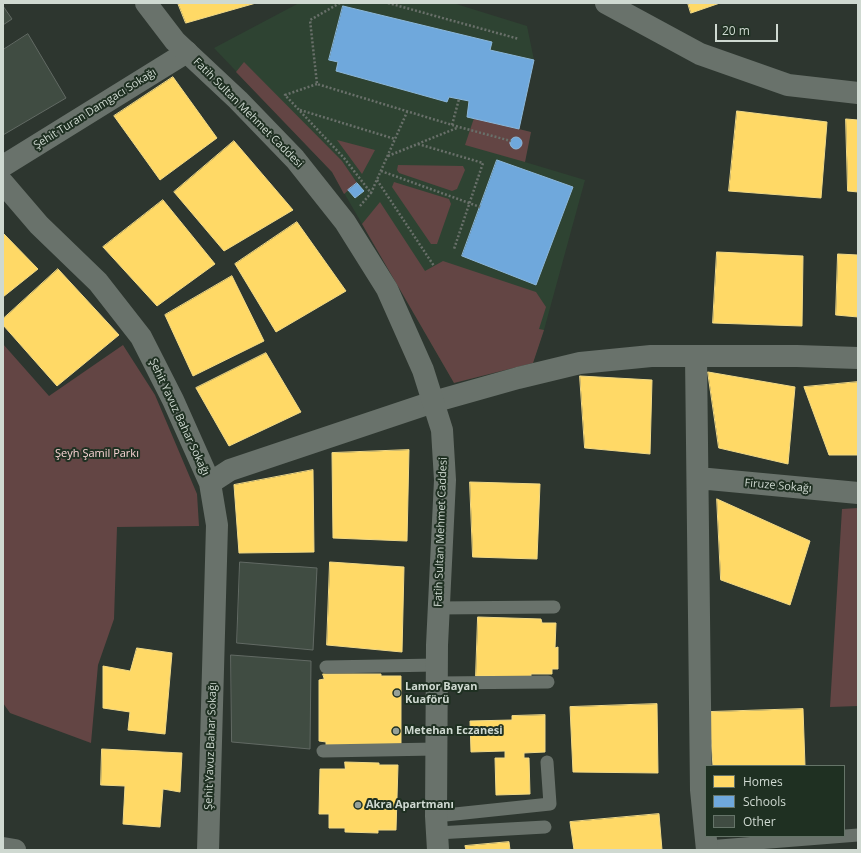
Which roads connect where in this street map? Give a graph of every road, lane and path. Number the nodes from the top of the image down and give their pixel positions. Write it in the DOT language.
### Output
graph roads {
  1 [pos="146,3"];
  2 [pos="340,3"];
  3 [pos="388,3"];
  4 [pos="606,3"];
  5 [pos="519,39"];
  6 [pos="187,52"];
  7 [pos="317,84"];
  8 [pos="858,93"];
  9 [pos="459,99"];
  10 [pos="300,110"];
  11 [pos="407,112"];
  12 [pos="452,125"];
  13 [pos="459,127"];
  14 [pos="395,139"];
  15 [pos="511,141"];
  16 [pos="418,144"];
  17 [pos="387,156"];
  18 [pos="3,166"];
  19 [pos="381,171"];
  20 [pos="377,180"];
  21 [pos="3,183"];
  22 [pos="470,202"];
  23 [pos="480,207"];
  24 [pos="454,249"];
  25 [pos="434,266"];
  26 [pos="696,356"];
  27 [pos="858,358"];
  28 [pos="433,402"];
  29 [pos="698,478"];
  30 [pos="210,483"];
  31 [pos="858,493"];
  32 [pos="554,607"];
  33 [pos="438,608"];
  34 [pos="326,667"];
  35 [pos="437,674"];
  36 [pos="548,682"];
  37 [pos="436,749"];
  38 [pos="323,751"];
  39 [pos="547,762"];
  40 [pos="545,827"];
  41 [pos="705,829"];
  42 [pos="437,833"];
  43 [pos="858,835"];
  44 [pos="845,836"];
  45 [pos="706,837"];
  46 [pos="836,837"];
  47 [pos="3,848"];
  48 [pos="707,849"];
  49 [pos="15,850"];
  50 [pos="208,850"];
  1 -- 6 [label="street, Fatih Sultan Mehmet Caddesi"];
  2 -- 7 [label="path"];
  3 -- 5 [label="path"];
  4 -- 8 [label="street"];
  6 -- 18 [label="street, Şehit Turan Damgacı Sokağı"];
  6 -- 28 [label="street, Fatih Sultan Mehmet Caddesi"];
  7 -- 10 [label="path"];
  7 -- 11 [label="path"];
  9 -- 12 [label="path"];
  10 -- 14 [label="path"];
  10 -- 20 [label="path"];
  11 -- 12 [label="path"];
  11 -- 14 [label="path"];
  12 -- 13 [label="path"];
  13 -- 15 [label="path"];
  13 -- 16 [label="path"];
  14 -- 17 [label="path"];
  16 -- 17 [label="path"];
  16 -- 22 [label="path"];
  17 -- 19 [label="path"];
  19 -- 20 [label="path"];
  19 -- 22 [label="path"];
  20 -- 25 [label="path"];
  21 -- 30 [label="street, Şehit Yavuz Bahar Sokağı"];
  22 -- 23 [label="path"];
  22 -- 24 [label="path"];
  26 -- 27 [label="street"];
  26 -- 28 [label="street"];
  26 -- 29 [label="street"];
  28 -- 30 [label="street"];
  28 -- 33 [label="street, Fatih Sultan Mehmet Caddesi"];
  29 -- 31 [label="street, Firuze Sokağı"];
  29 -- 41 [label="street"];
  30 -- 50 [label="street, Şehit Yavuz Bahar Sokağı"];
  32 -- 33 [label="lane"];
  33 -- 35 [label="street, Fatih Sultan Mehmet Caddesi"];
  34 -- 35 [label="lane"];
  35 -- 36 [label="lane"];
  35 -- 37 [label="street, Fatih Sultan Mehmet Caddesi"];
  37 -- 38 [label="lane"];
  37 -- 42 [label="street, Fatih Sultan Mehmet Caddesi"];
  39 -- 42 [label="lane"];
  40 -- 42 [label="lane"];
  43 -- 44 [label="lane"];
  45 -- 48 [label="street"];
  46 -- 48 [label="lane"];
  47 -- 49 [label="street"];
}
